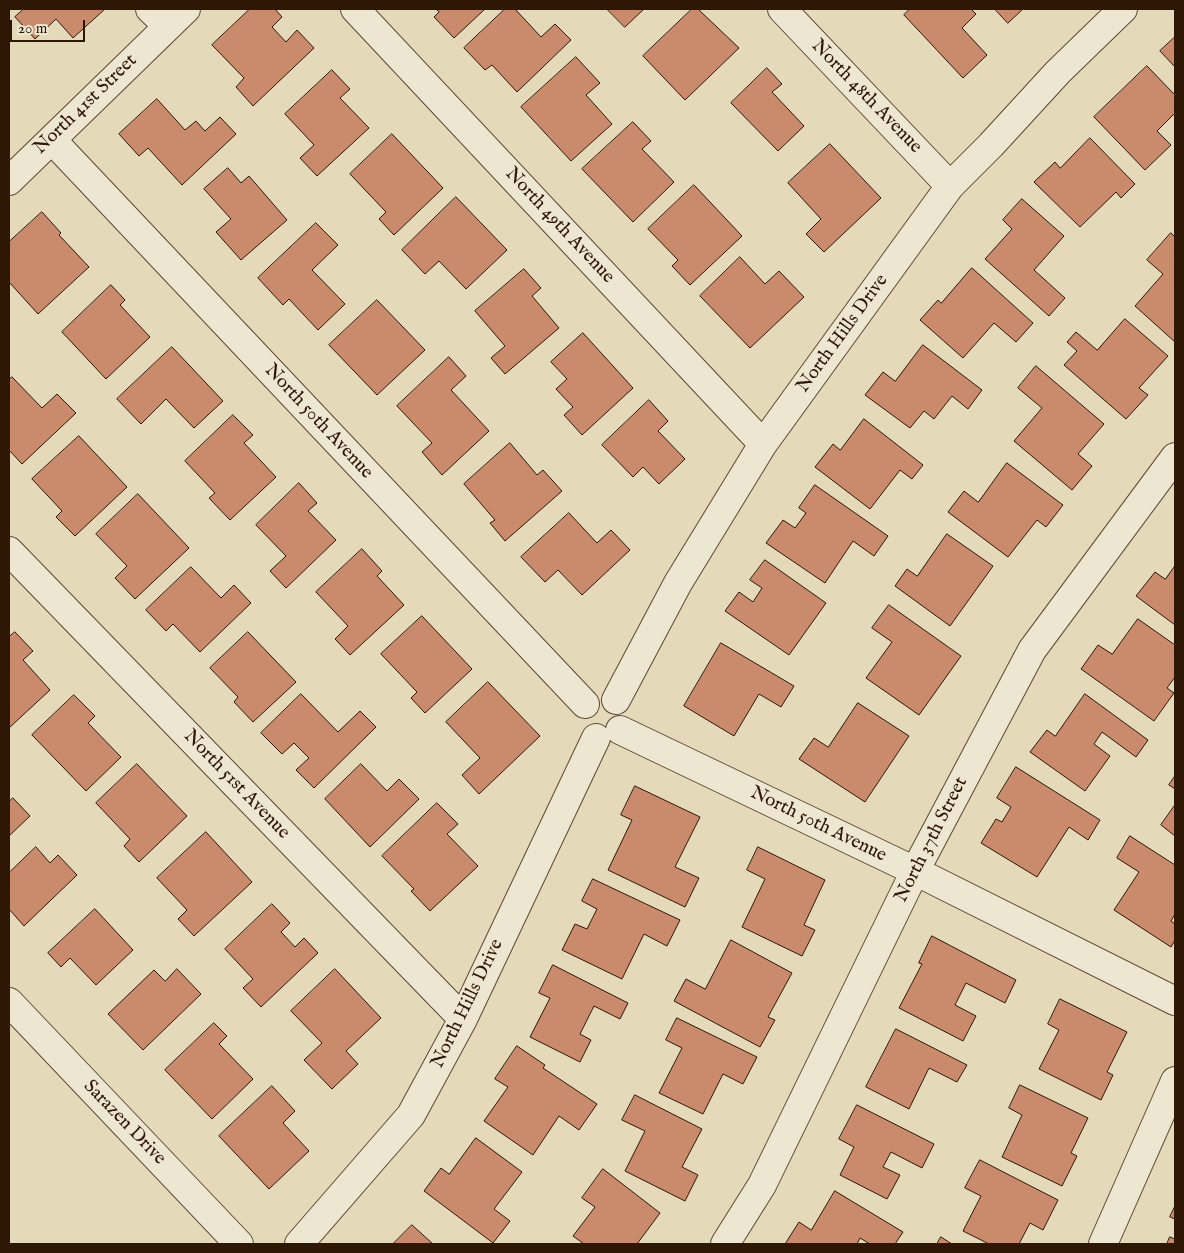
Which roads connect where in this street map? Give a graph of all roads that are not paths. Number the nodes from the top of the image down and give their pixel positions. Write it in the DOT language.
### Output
graph roads {
  1 [pos="355,9"];
  2 [pos="782,9"];
  3 [pos="1123,9"];
  4 [pos="168,14"];
  5 [pos="52,140"];
  6 [pos="9,181"];
  7 [pos="950,186"];
  8 [pos="763,444"];
  9 [pos="1175,457"];
  10 [pos="9,551"];
  11 [pos="616,700"];
  12 [pos="585,704"];
  13 [pos="608,734"];
  14 [pos="915,871"];
  15 [pos="9,1002"];
  16 [pos="1175,1002"];
  17 [pos="463,1019"];
  18 [pos="1175,1081"];
  19 [pos="239,1244"];
  20 [pos="299,1244"];
  21 [pos="725,1244"];
  22 [pos="1103,1244"];
  1 -- 8 [label="street, North 49th Avenue"];
  2 -- 7 [label="street, North 48th Avenue"];
  3 -- 7 [label="street, North Hills Drive"];
  4 -- 5 [label="street, North 41st Street"];
  5 -- 6 [label="street, North 41st Street"];
  5 -- 12 [label="street, North 50th Avenue"];
  7 -- 8 [label="street, North Hills Drive"];
  8 -- 11 [label="street, North Hills Drive"];
  9 -- 14 [label="street, North 37th Street"];
  10 -- 17 [label="street, North 51st Avenue"];
  11 -- 12 [label="street"];
  11 -- 13 [label="street"];
  12 -- 13 [label="street"];
  13 -- 14 [label="street, North 50th Avenue"];
  13 -- 17 [label="street, North Hills Drive"];
  14 -- 16 [label="street, North 50th Avenue"];
  14 -- 21 [label="street, North 37th Street"];
  15 -- 19 [label="street, Sarazen Drive"];
  17 -- 20 [label="street, North Hills Drive"];
  18 -- 22 [label="street"];
}
